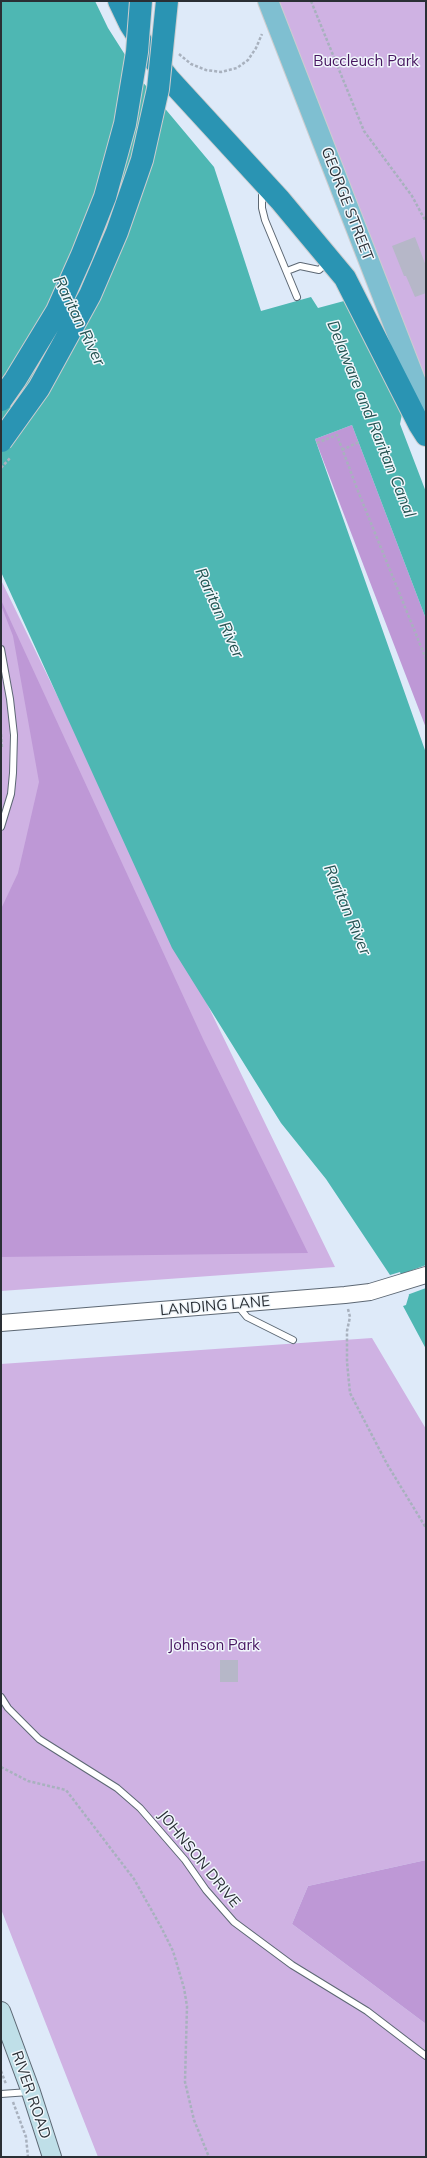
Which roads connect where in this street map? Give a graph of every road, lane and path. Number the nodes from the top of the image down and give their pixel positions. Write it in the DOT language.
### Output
graph roads {
  1 [pos="119,1"];
  2 [pos="142,1"];
  3 [pos="167,1"];
  4 [pos="268,1"];
  5 [pos="311,1"];
  6 [pos="261,30"];
  7 [pos="175,50"];
  8 [pos="262,180"];
  9 [pos="426,222"];
  10 [pos="331,260"];
  11 [pos="287,271"];
  12 [pos="297,297"];
  13 [pos="1,400"];
  14 [pos="426,408"];
  15 [pos="426,435"];
  16 [pos="1,441"];
  17 [pos="359,442"];
  18 [pos="317,443"];
  19 [pos="342,450"];
  20 [pos="1,649"];
  21 [pos="426,659"];
  22 [pos="1,827"];
  23 [pos="426,1275"];
  24 [pos="236,1304"];
  25 [pos="348,1309"];
  26 [pos="1,1323"];
  27 [pos="293,1340"];
  28 [pos="426,1528"];
  29 [pos="1,1697"];
  30 [pos="1,1767"];
  31 [pos="1,2011"];
  32 [pos="426,2056"];
  33 [pos="1,2071"];
  34 [pos="31,2092"];
  35 [pos="9,2093"];
  36 [pos="1,2094"];
  37 [pos="28,2157"];
  38 [pos="52,2157"];
  39 [pos="209,2157"];
  1 -- 8 [label="highway"];
  2 -- 13 [label="highway, bridge"];
  3 -- 16 [label="highway, bridge"];
  4 -- 14 [label="main road, GEORGE STREET"];
  5 -- 9 [label="path"];
  6 -- 7 [label="path"];
  8 -- 10 [label="highway"];
  8 -- 11 [label="lane"];
  10 -- 11 [label="lane"];
  10 -- 15 [label="highway"];
  11 -- 12 [label="lane"];
  17 -- 19 [label="path"];
  18 -- 19 [label="path"];
  19 -- 21 [label="path"];
  20 -- 22 [label="lane"];
  23 -- 24 [label="street, LANDING LANE"];
  24 -- 26 [label="street, LANDING LANE"];
  24 -- 27 [label="lane"];
  25 -- 28 [label="path"];
  29 -- 32 [label="lane, JOHNSON DRIVE"];
  30 -- 39 [label="path"];
  31 -- 34 [label="main road, RIVER ROAD"];
  33 -- 35 [label="path"];
  34 -- 35 [label="lane"];
  34 -- 38 [label="main road, RIVER ROAD"];
  35 -- 36 [label="lane"];
  35 -- 37 [label="path"];
}
